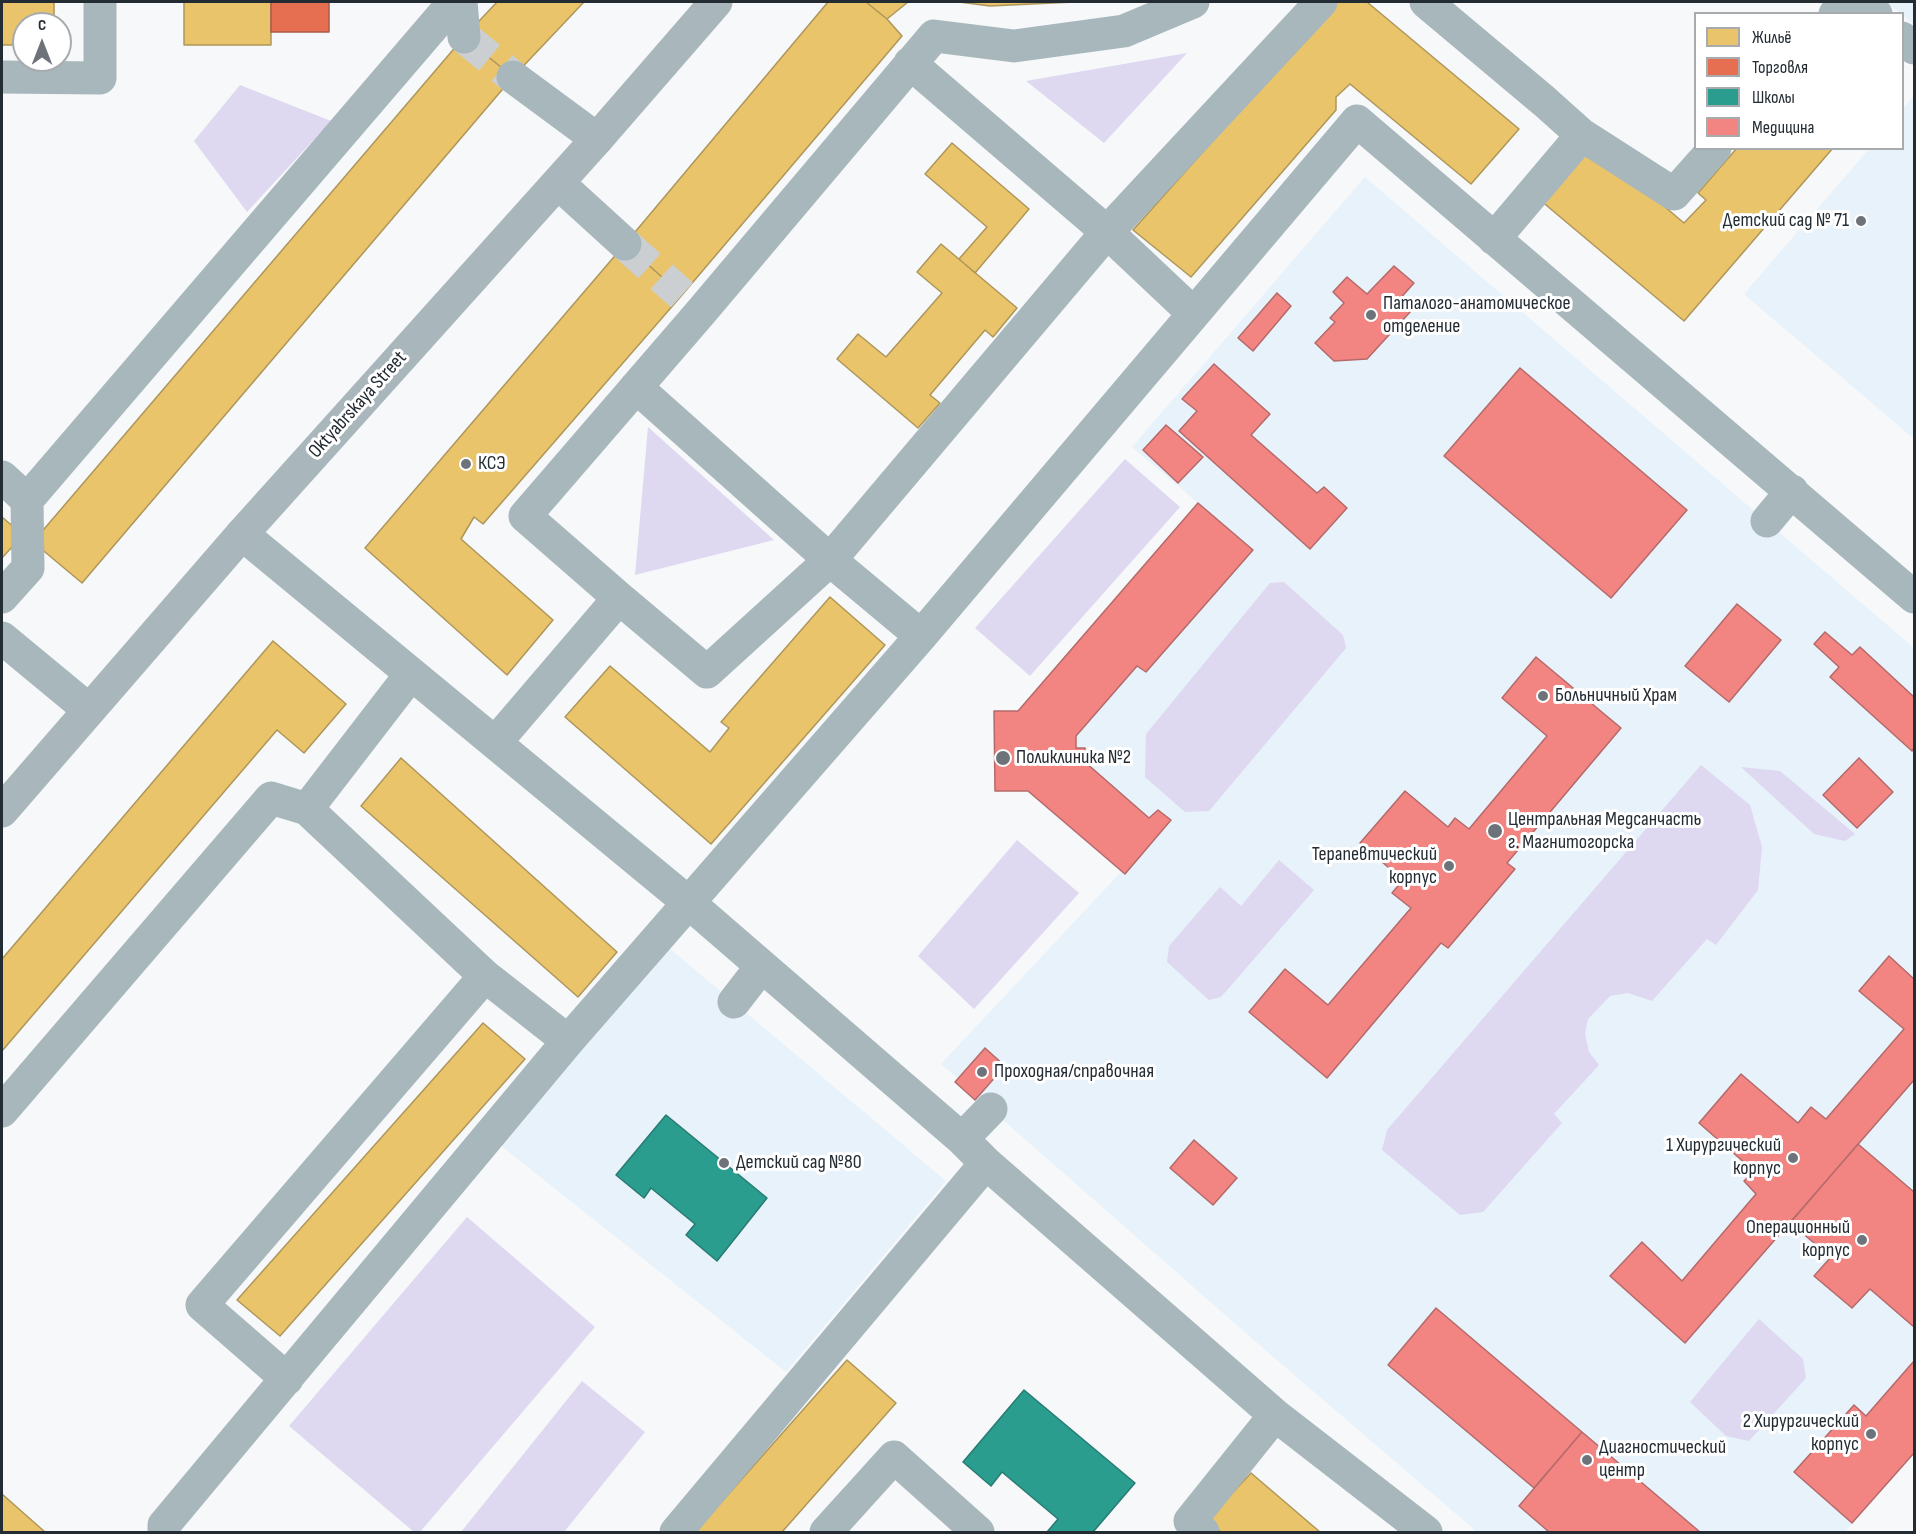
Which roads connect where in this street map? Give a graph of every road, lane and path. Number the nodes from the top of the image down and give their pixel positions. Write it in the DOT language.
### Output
graph roads {
  1 [pos="99,2"];
  2 [pos="454,2"];
  3 [pos="461,2"];
  4 [pos="716,2"];
  5 [pos="1193,2"];
  6 [pos="1322,2"];
  7 [pos="1426,2"];
  8 [pos="1862,2"];
  9 [pos="1874,12"];
  10 [pos="464,38"];
  11 [pos="910,63"];
  12 [pos="2,77"];
  13 [pos="513,77"];
  14 [pos="1582,135"];
  15 [pos="597,140"];
  16 [pos="1713,150"];
  17 [pos="558,183"];
  18 [pos="1107,232"];
  19 [pos="1494,238"];
  20 [pos="625,244"];
  21 [pos="1194,313"];
  22 [pos="636,387"];
  23 [pos="2,477"];
  24 [pos="1792,491"];
  25 [pos="27,500"];
  26 [pos="1767,521"];
  27 [pos="242,534"];
  28 [pos="830,560"];
  29 [pos="2,597"];
  30 [pos="1914,597"];
  31 [pos="619,598"];
  32 [pos="921,636"];
  33 [pos="2,638"];
  34 [pos="411,674"];
  35 [pos="89,710"];
  36 [pos="495,743"];
  37 [pos="307,809"];
  38 [pos="2,811"];
  39 [pos="689,903"];
  40 [pos="761,967"];
  41 [pos="485,976"];
  42 [pos="734,1002"];
  43 [pos="568,1041"];
  44 [pos="991,1109"];
  45 [pos="2,1111"];
  46 [pos="962,1139"];
  47 [pos="986,1163"];
  48 [pos="287,1379"];
  49 [pos="1275,1415"];
  50 [pos="1192,1529"];
  51 [pos="164,1533"];
  52 [pos="676,1533"];
  53 [pos="826,1533"];
  54 [pos="978,1533"];
  55 [pos="1426,1533"];
  1 -- 12 [label="lane"];
  2 -- 25 [label="lane"];
  3 -- 10 [label="lane"];
  4 -- 15 [label="main road, Oktyabrskaya Street"];
  5 -- 11 [label="lane"];
  6 -- 18 [label="lane"];
  7 -- 14 [label="lane"];
  8 -- 9 [label="lane"];
  11 -- 18 [label="lane"];
  11 -- 22 [label="lane"];
  13 -- 15 [label="lane"];
  14 -- 16 [label="lane"];
  14 -- 19 [label="lane"];
  15 -- 17 [label="main road, Oktyabrskaya Street"];
  17 -- 20 [label="lane"];
  17 -- 27 [label="main road, Oktyabrskaya Street"];
  18 -- 21 [label="lane"];
  18 -- 28 [label="lane"];
  19 -- 21 [label="lane"];
  19 -- 24 [label="lane"];
  21 -- 32 [label="lane"];
  22 -- 28 [label="lane"];
  22 -- 31 [label="lane"];
  23 -- 25 [label="lane"];
  24 -- 26 [label="lane"];
  24 -- 30 [label="lane"];
  25 -- 29 [label="lane"];
  27 -- 34 [label="lane"];
  27 -- 35 [label="main road, Oktyabrskaya Street"];
  28 -- 31 [label="lane"];
  28 -- 32 [label="lane"];
  31 -- 36 [label="lane"];
  32 -- 39 [label="lane"];
  33 -- 35 [label="lane"];
  34 -- 36 [label="lane"];
  34 -- 37 [label="lane"];
  35 -- 38 [label="main road, Oktyabrskaya Street"];
  36 -- 39 [label="lane"];
  37 -- 41 [label="lane"];
  37 -- 45 [label="lane"];
  39 -- 40 [label="lane"];
  39 -- 43 [label="lane"];
  40 -- 42 [label="lane"];
  40 -- 46 [label="lane"];
  41 -- 43 [label="lane"];
  41 -- 48 [label="lane"];
  43 -- 48 [label="lane"];
  44 -- 46 [label="lane"];
  46 -- 47 [label="lane"];
  47 -- 49 [label="lane"];
  47 -- 52 [label="lane"];
  48 -- 51 [label="lane"];
  49 -- 50 [label="lane"];
  49 -- 55 [label="lane"];
  53 -- 54 [label="lane"];
}
